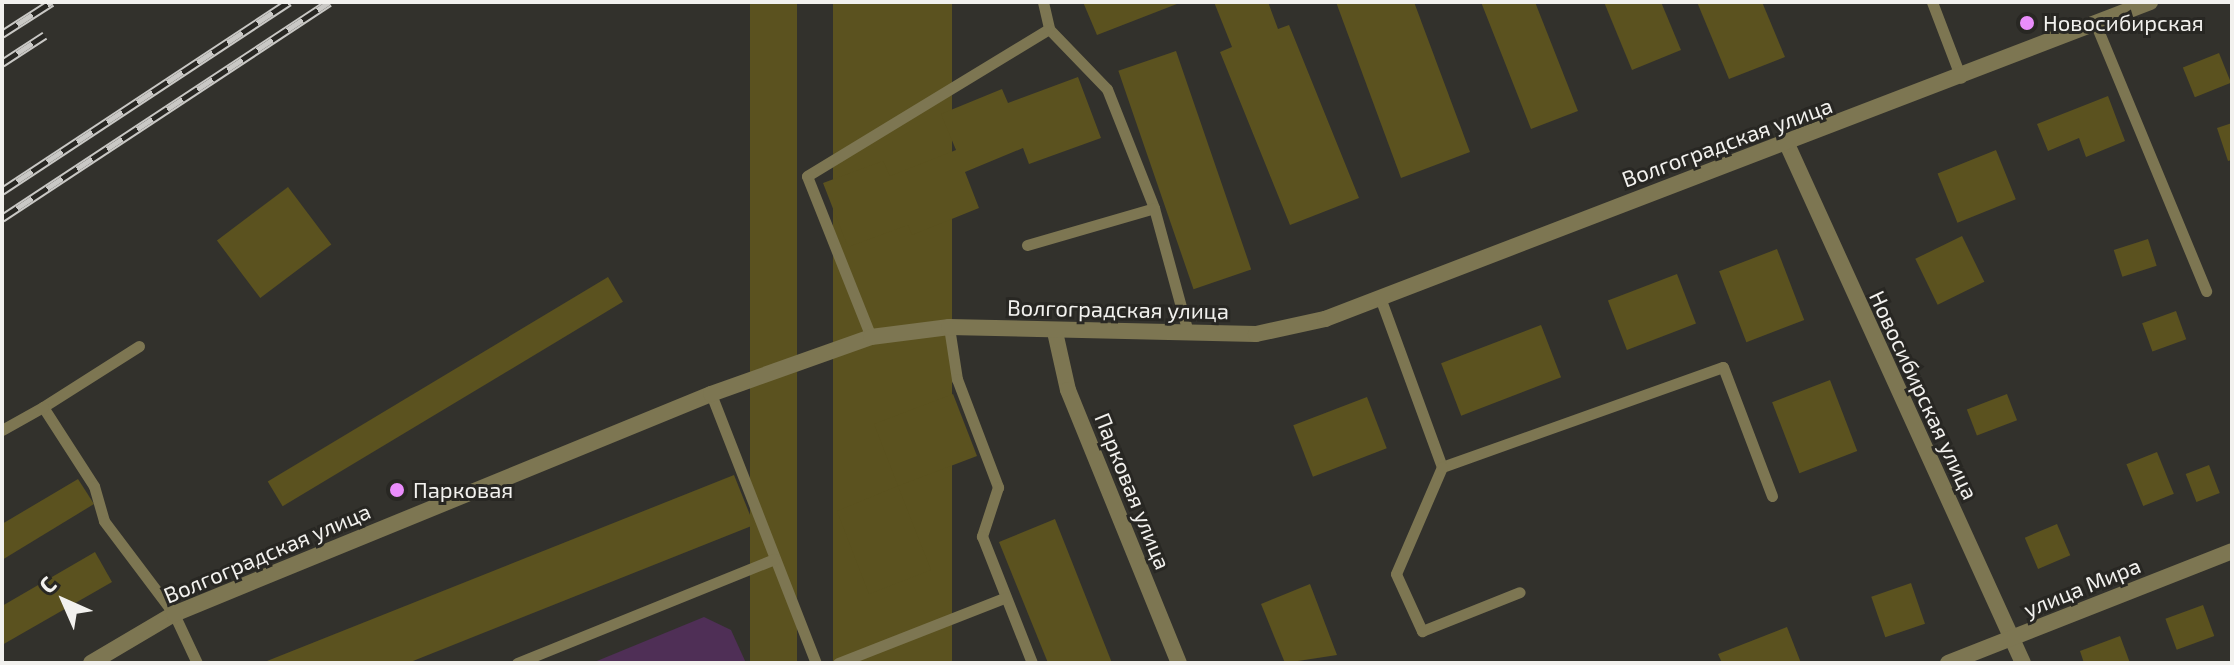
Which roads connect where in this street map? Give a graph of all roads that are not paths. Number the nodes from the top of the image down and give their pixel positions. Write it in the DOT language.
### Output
graph roads {
  1 [pos="1043,2"];
  2 [pos="1932,2"];
  3 [pos="2150,2"];
  4 [pos="2096,25"];
  5 [pos="1049,29"];
  6 [pos="1961,78"];
  7 [pos="1787,144"];
  8 [pos="1154,208"];
  9 [pos="1027,245"];
  10 [pos="2206,291"];
  11 [pos="1382,303"];
  12 [pos="949,327"];
  13 [pos="1055,332"];
  14 [pos="1188,332"];
  15 [pos="871,337"];
  16 [pos="139,346"];
  17 [pos="711,394"];
  18 [pos="43,407"];
  19 [pos="2,430"];
  20 [pos="1442,467"];
  21 [pos="1772,496"];
  22 [pos="2232,551"];
  23 [pos="775,559"];
  24 [pos="1520,592"];
  25 [pos="1006,597"];
  26 [pos="174,614"];
  27 [pos="2012,639"];
  28 [pos="91,663"];
  29 [pos="197,663"];
  30 [pos="517,663"];
  31 [pos="816,663"];
  32 [pos="838,663"];
  33 [pos="1032,663"];
  34 [pos="1179,663"];
  35 [pos="1948,663"];
  36 [pos="2023,663"];
  1 -- 5 [label="lane"];
  2 -- 6 [label="lane"];
  3 -- 4 [label="street, Волгоградская улица"];
  4 -- 6 [label="street, Волгоградская улица"];
  4 -- 10 [label="lane"];
  5 -- 8 [label="lane"];
  5 -- 15 [label="lane"];
  6 -- 7 [label="street, Волгоградская улица"];
  7 -- 11 [label="street, Волгоградская улица"];
  7 -- 27 [label="street, Новосибирская улица"];
  8 -- 9 [label="lane"];
  8 -- 14 [label="lane"];
  11 -- 14 [label="street, Волгоградская улица"];
  11 -- 20 [label="lane"];
  12 -- 13 [label="street, Волгоградская улица"];
  12 -- 15 [label="street, Волгоградская улица"];
  12 -- 25 [label="lane"];
  13 -- 14 [label="street, Волгоградская улица"];
  13 -- 34 [label="street, Парковая улица"];
  15 -- 17 [label="street, Волгоградская улица"];
  16 -- 18 [label="lane"];
  17 -- 23 [label="lane"];
  17 -- 26 [label="street, Волгоградская улица"];
  18 -- 19 [label="lane"];
  18 -- 26 [label="lane"];
  20 -- 21 [label="lane"];
  20 -- 24 [label="lane"];
  22 -- 27 [label="street, улица Мира"];
  23 -- 30 [label="lane"];
  23 -- 31 [label="lane"];
  25 -- 32 [label="lane"];
  25 -- 33 [label="lane"];
  26 -- 28 [label="street, Волгоградская улица"];
  26 -- 29 [label="lane"];
  27 -- 35 [label="street, улица Мира"];
  27 -- 36 [label="street, Новосибирская улица"];
}
